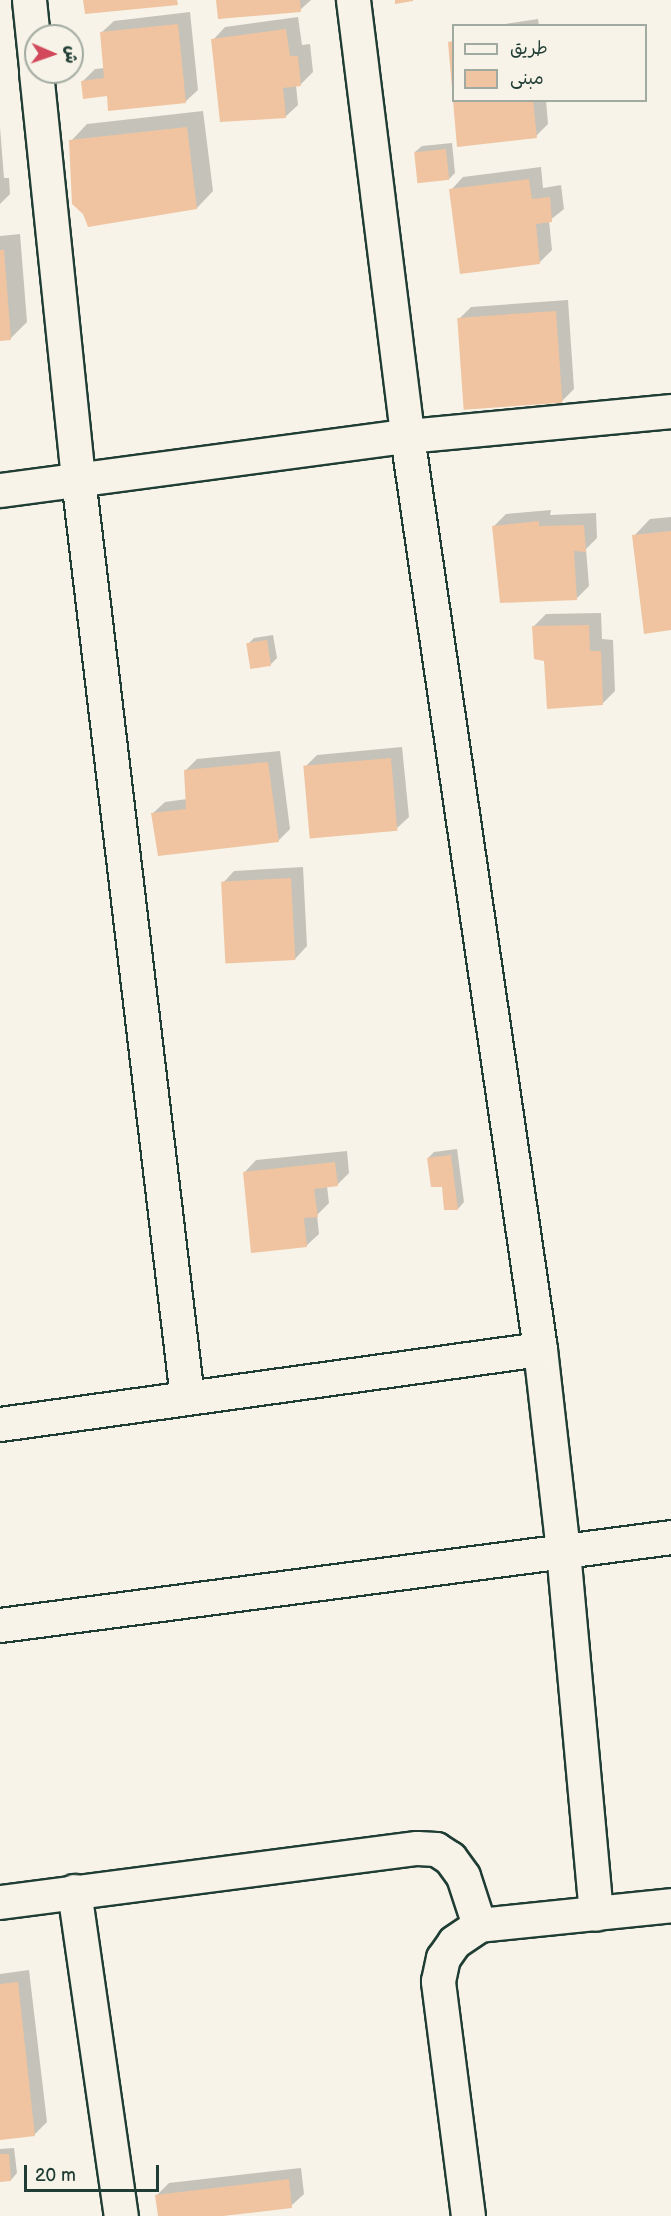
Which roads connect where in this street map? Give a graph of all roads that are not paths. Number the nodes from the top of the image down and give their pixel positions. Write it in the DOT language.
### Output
graph roads {
  1 [pos="29,0"];
  2 [pos="353,0"];
  3 [pos="31,24"];
  4 [pos="37,84"];
  5 [pos="671,411"];
  6 [pos="407,436"];
  7 [pos="78,478"];
  8 [pos="0,490"];
  9 [pos="540,1349"];
  10 [pos="187,1397"];
  11 [pos="0,1424"];
  12 [pos="671,1537"];
  13 [pos="563,1551"];
  14 [pos="0,1625"];
  15 [pos="74,1891"];
  16 [pos="0,1902"];
  17 [pos="671,1905"];
  18 [pos="596,1913"];
  19 [pos="479,1925"];
  20 [pos="121,2216"];
  21 [pos="468,2216"];
  1 -- 3 [label="street"];
  2 -- 6 [label="street"];
  4 -- 7 [label="street"];
  5 -- 6 [label="street"];
  6 -- 7 [label="street"];
  6 -- 9 [label="street"];
  7 -- 8 [label="street"];
  7 -- 10 [label="street"];
  9 -- 10 [label="street"];
  9 -- 13 [label="street"];
  10 -- 11 [label="street"];
  12 -- 13 [label="street"];
  13 -- 14 [label="street"];
  13 -- 18 [label="street"];
  15 -- 16 [label="street"];
  15 -- 19 [label="street"];
  15 -- 20 [label="street"];
  17 -- 18 [label="street"];
  18 -- 19 [label="street"];
  19 -- 21 [label="street"];
}
